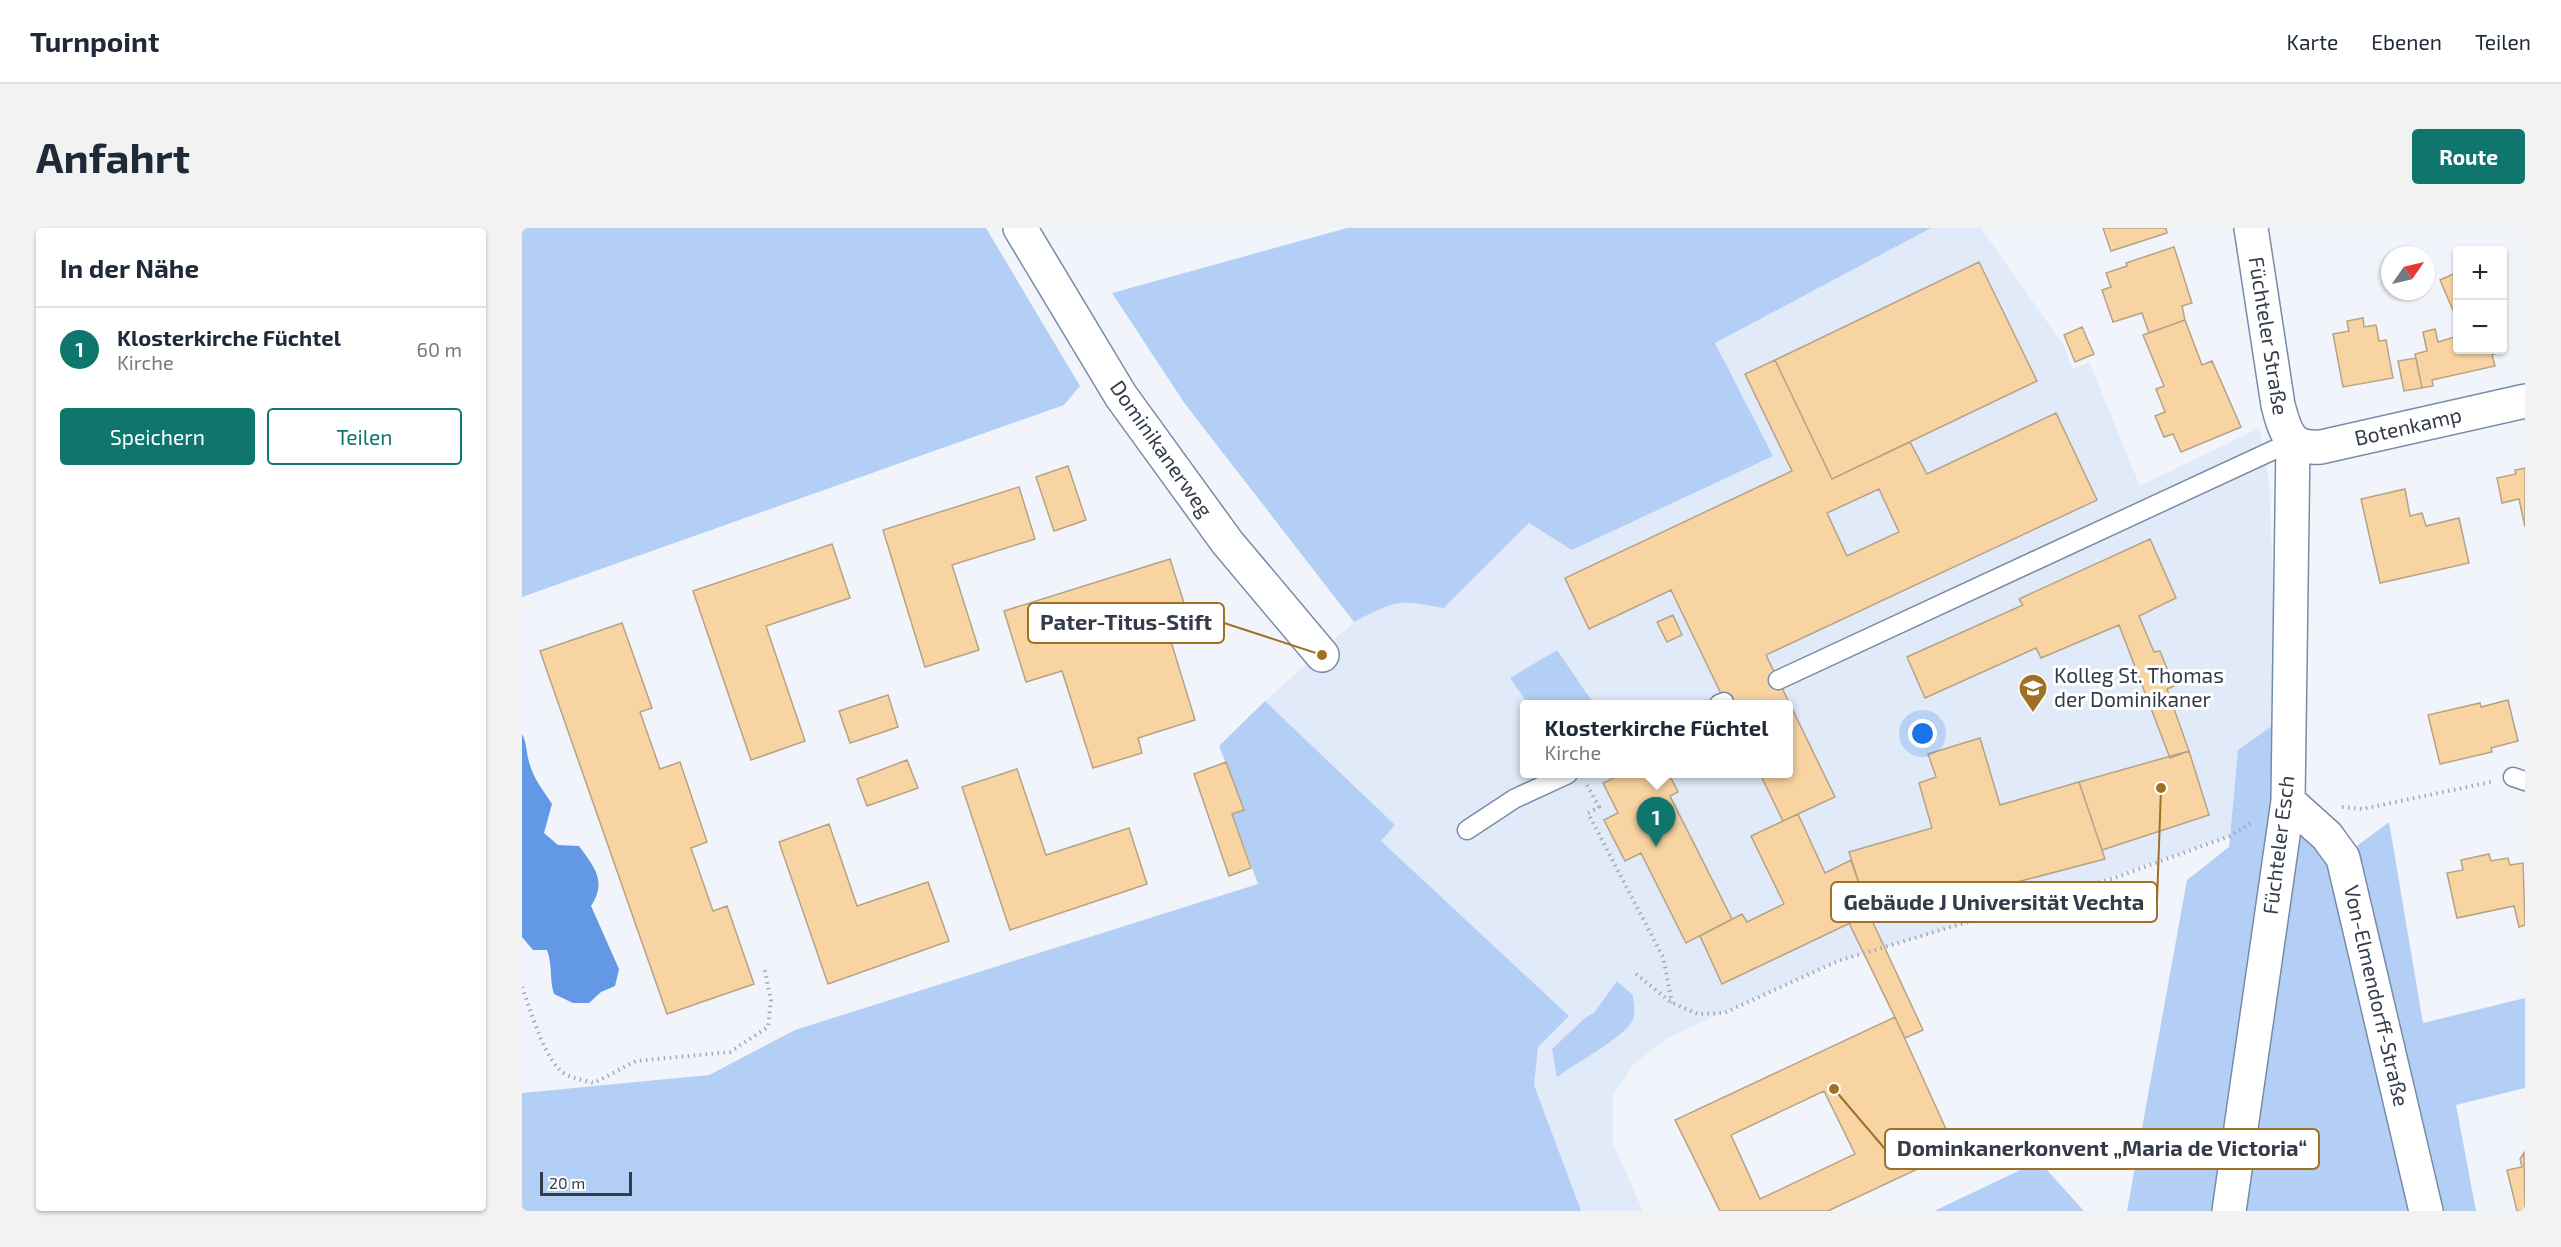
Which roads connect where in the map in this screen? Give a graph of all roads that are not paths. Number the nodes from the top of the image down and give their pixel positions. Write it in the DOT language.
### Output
graph roads {
  1 [pos="1020,228"];
  2 [pos="2251,228"];
  3 [pos="2525,401"];
  4 [pos="2293,441"];
  5 [pos="1322,655"];
  6 [pos="1778,680"];
  7 [pos="1559,778"];
  8 [pos="2288,801"];
  9 [pos="1467,830"];
  10 [pos="2229,1211"];
  11 [pos="2426,1211"];
  1 -- 5 [label="street, Dominikanerweg"];
  2 -- 4 [label="street, Füchteler Straße"];
  3 -- 4 [label="street, Botenkamp"];
  4 -- 6 [label="lane"];
  4 -- 8 [label="street, Füchteler Esch"];
  7 -- 9 [label="lane"];
  8 -- 10 [label="street, Füchteler Esch"];
  8 -- 11 [label="street, Von-Elmendorff-Straße"];
}
